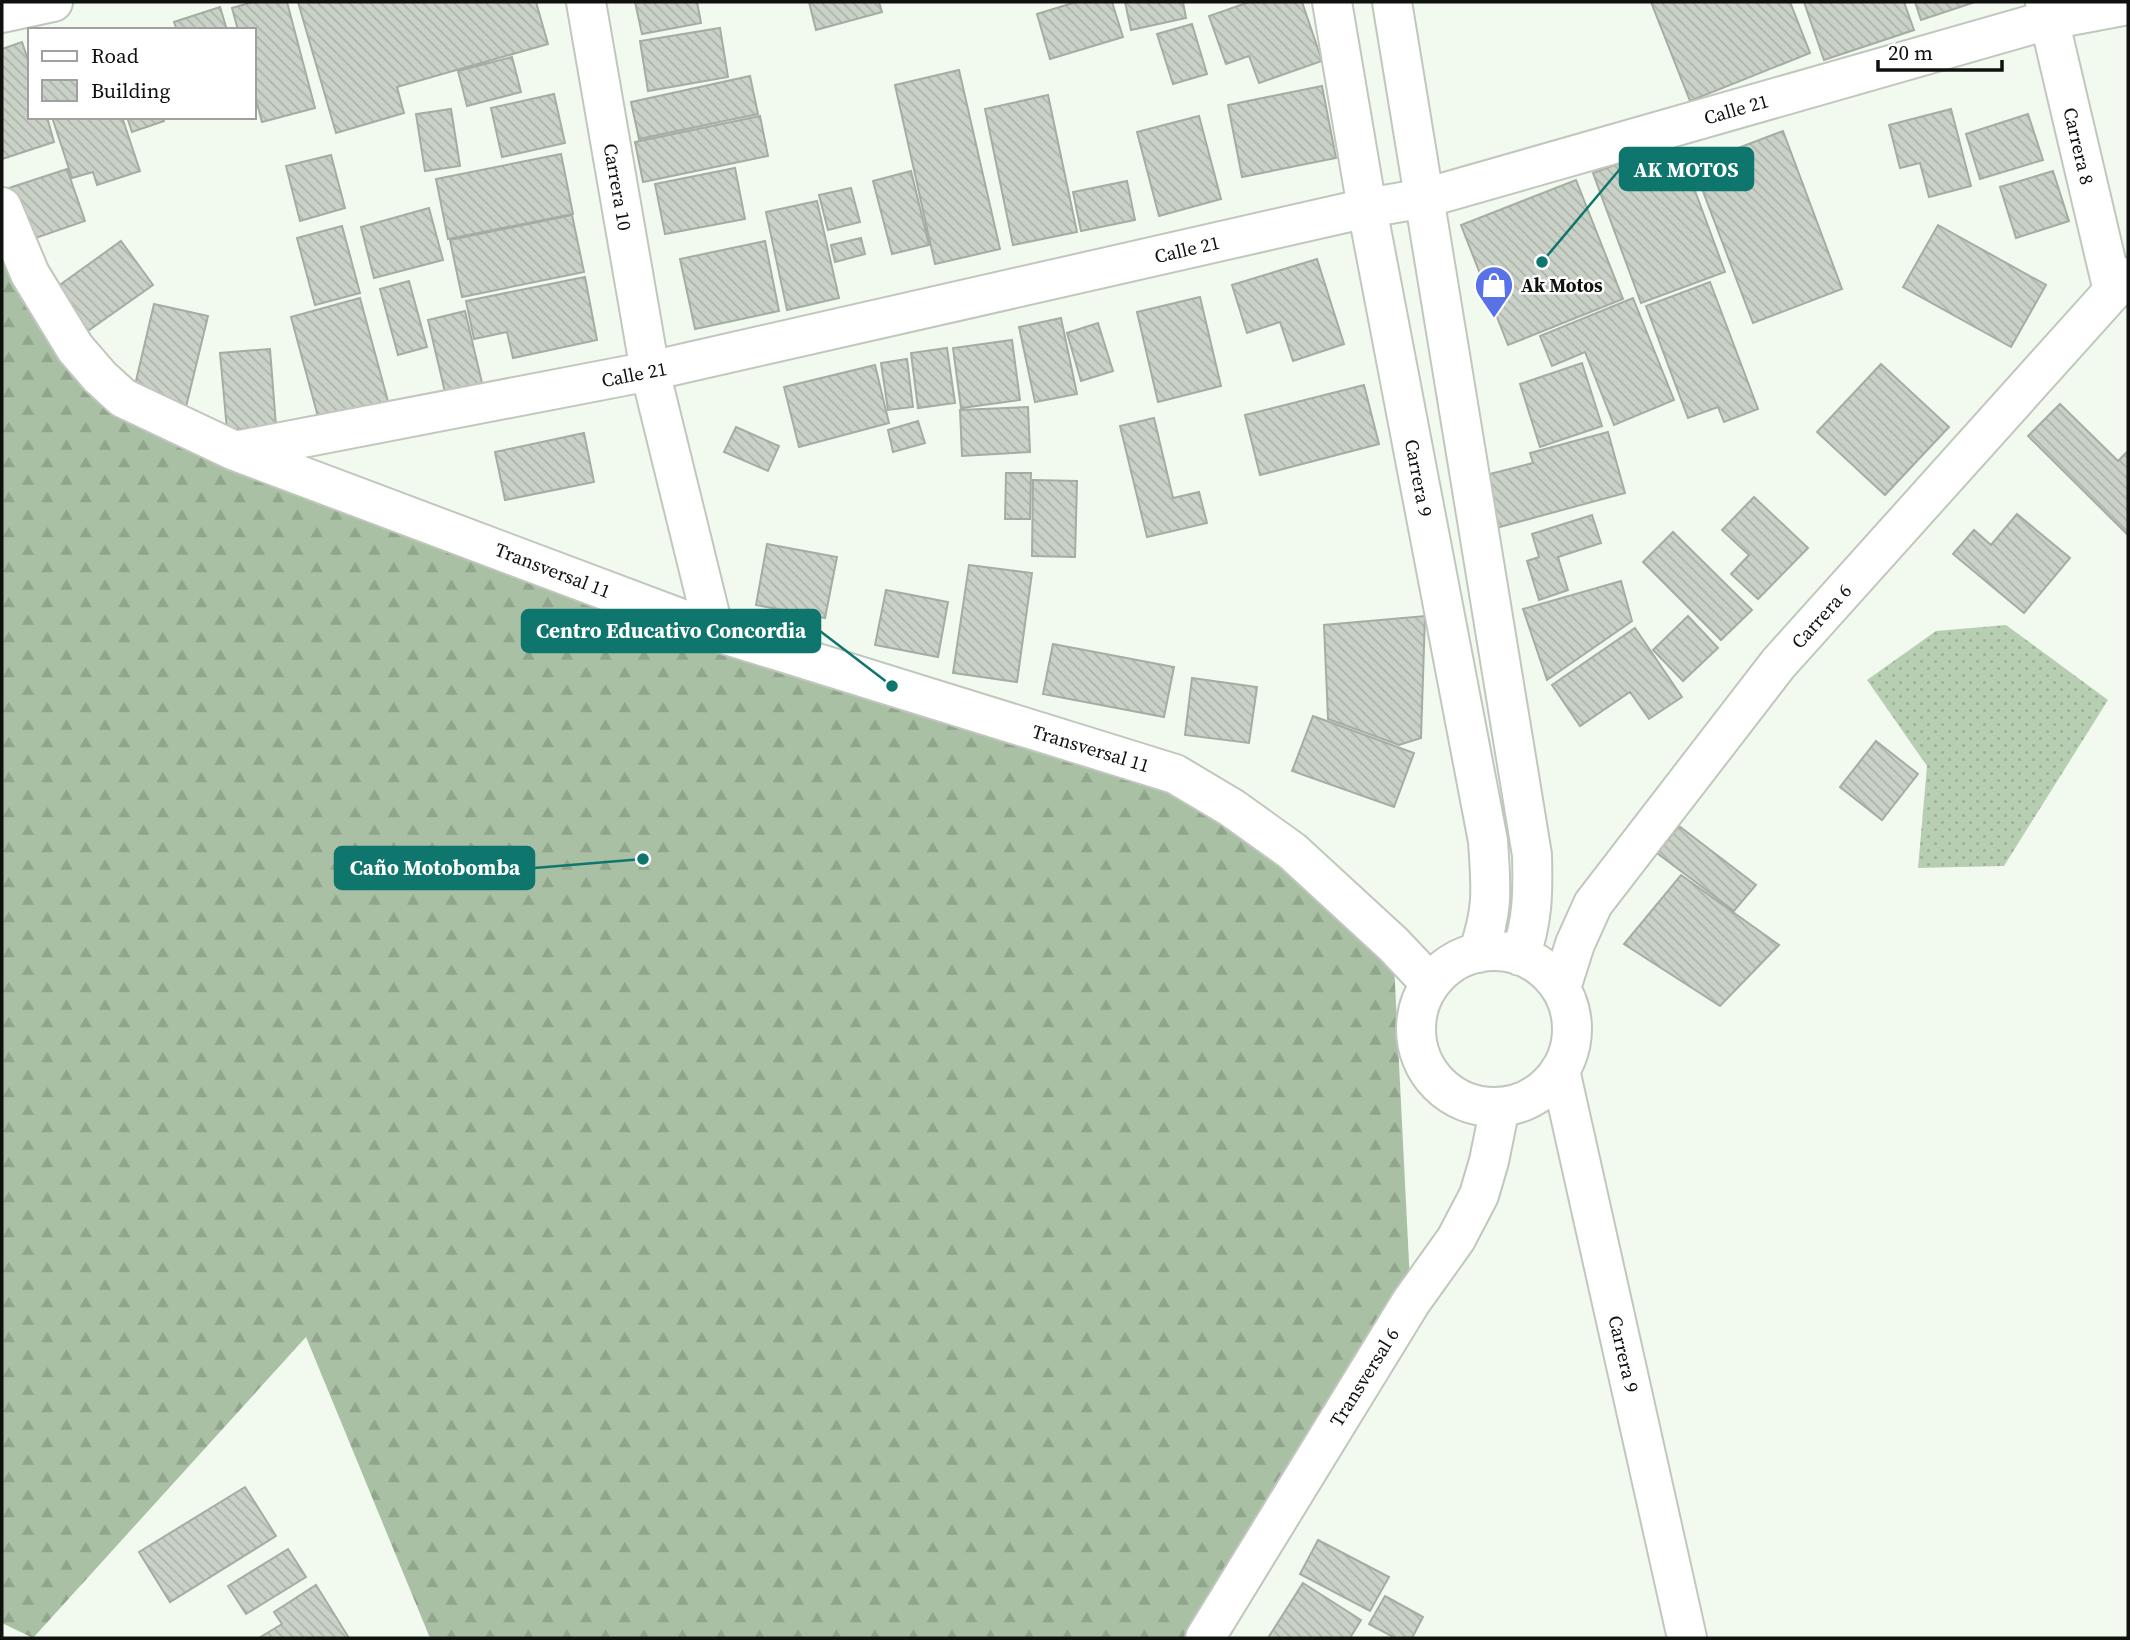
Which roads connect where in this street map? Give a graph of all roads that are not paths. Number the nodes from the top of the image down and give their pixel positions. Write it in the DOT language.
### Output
graph roads {
  1 [pos="53,2"];
  2 [pos="586,2"];
  3 [pos="1332,2"];
  4 [pos="1392,2"];
  5 [pos="2128,5"];
  6 [pos="2047,11"];
  7 [pos="2,13"];
  8 [pos="1425,198"];
  9 [pos="2,207"];
  10 [pos="1367,208"];
  11 [pos="2121,284"];
  12 [pos="650,371"];
  13 [pos="235,451"];
  14 [pos="714,631"];
  15 [pos="1478,953"];
  16 [pos="1520,956"];
  17 [pos="1430,983"];
  18 [pos="1561,988"];
  19 [pos="1560,1070"];
  20 [pos="1500,1107"];
  21 [pos="1205,1638"];
  22 [pos="1687,1638"];
  1 -- 7 [label="street"];
  2 -- 12 [label="street, Carrera 10"];
  3 -- 10 [label="street, Carrera 9"];
  4 -- 8 [label="street"];
  5 -- 6 [label="street, Calle 21"];
  6 -- 8 [label="street, Calle 21"];
  6 -- 11 [label="street, Carrera 8"];
  8 -- 10 [label="street, Calle 21"];
  8 -- 16 [label="street"];
  9 -- 13 [label="street, Transversal 11"];
  10 -- 12 [label="street, Calle 21"];
  10 -- 15 [label="street, Carrera 9"];
  11 -- 18 [label="street, Carrera 6"];
  12 -- 13 [label="street, Calle 21"];
  12 -- 14 [label="street, Carrera 10"];
  13 -- 14 [label="street, Transversal 11"];
  14 -- 17 [label="street, Transversal 11"];
  15 -- 16 [label="street"];
  15 -- 17 [label="street"];
  16 -- 18 [label="street"];
  17 -- 20 [label="street"];
  18 -- 19 [label="street"];
  19 -- 20 [label="street"];
  19 -- 22 [label="street, Carrera 9"];
  20 -- 21 [label="street, Transversal 6"];
}
